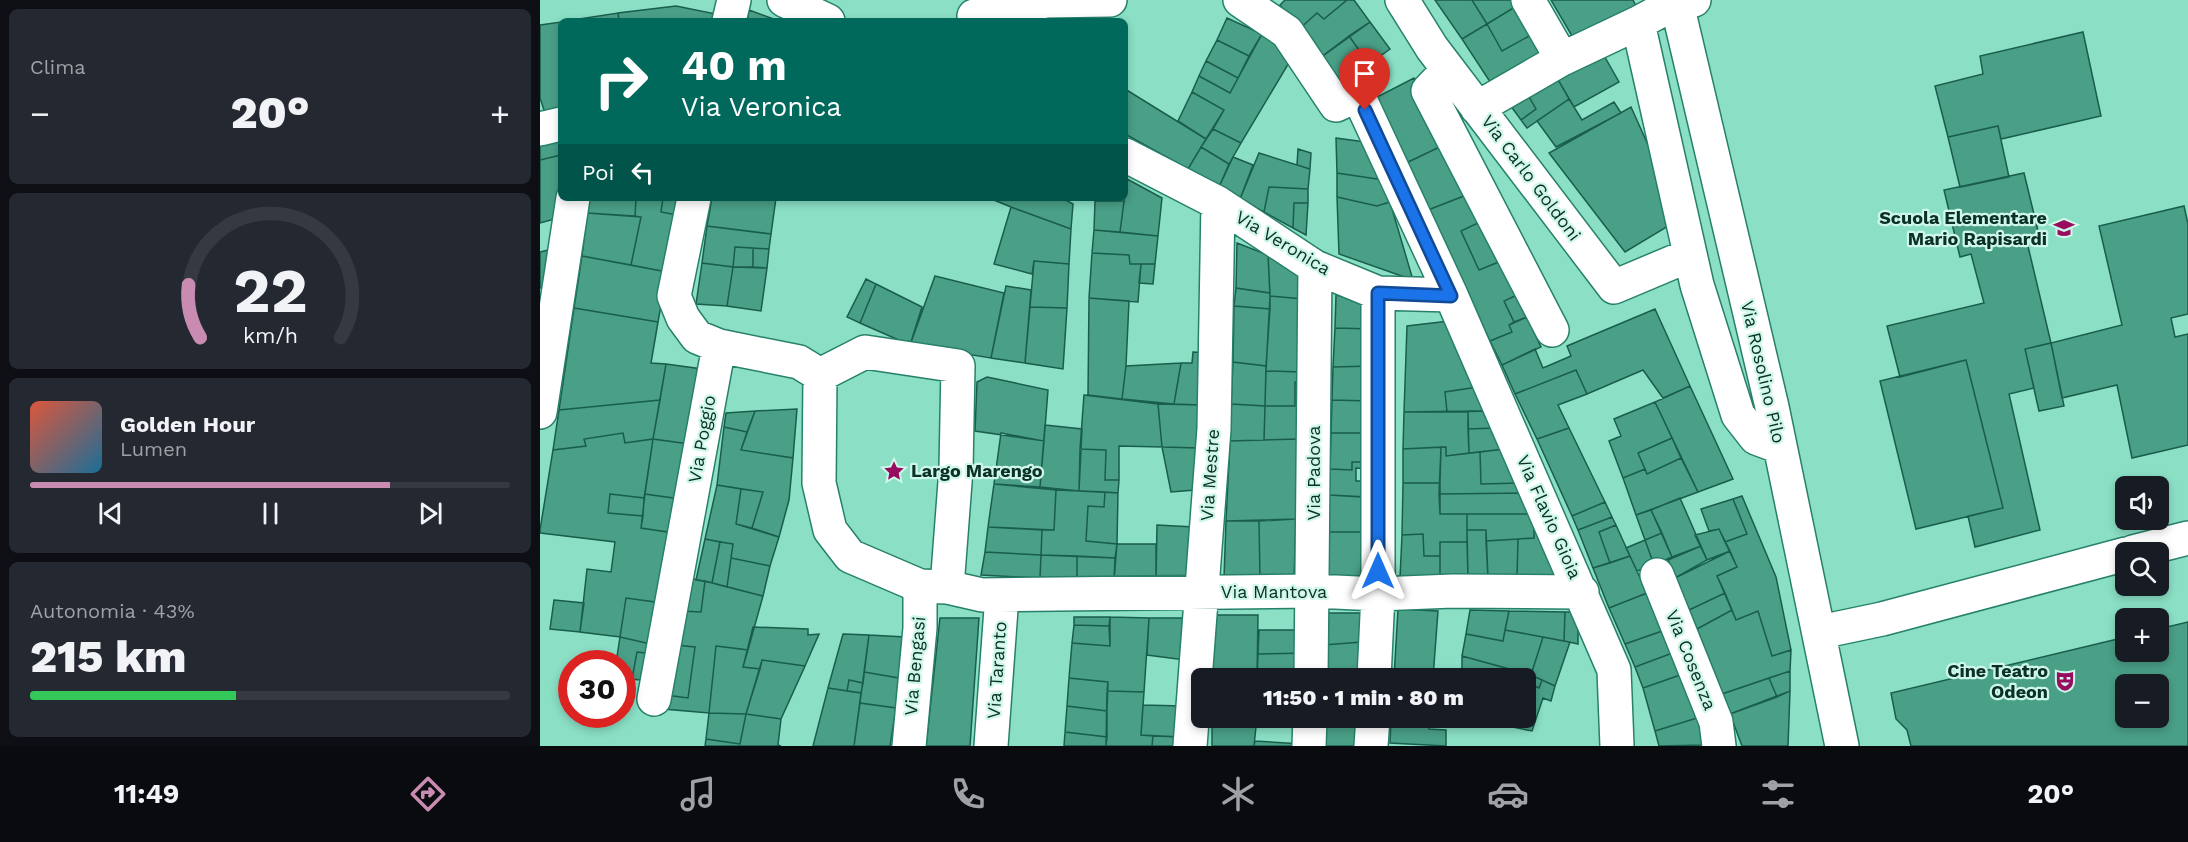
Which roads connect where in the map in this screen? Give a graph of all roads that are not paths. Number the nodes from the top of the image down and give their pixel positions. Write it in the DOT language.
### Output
graph roads {
  1 [pos="734,0"];
  2 [pos="784,0"];
  3 [pos="1110,0"];
  4 [pos="1240,0"];
  5 [pos="1402,0"];
  6 [pos="1528,0"];
  7 [pos="1682,2"];
  8 [pos="973,12"];
  9 [pos="730,18"];
  10 [pos="822,18"];
  11 [pos="1638,23"];
  12 [pos="1562,59"];
  13 [pos="1448,70"];
  14 [pos="1477,108"];
  15 [pos="558,124"];
  16 [pos="540,129"];
  17 [pos="1128,157"];
  18 [pos="571,201"];
  19 [pos="693,201"];
  20 [pos="1218,203"];
  21 [pos="554,235"];
  22 [pos="1690,255"];
  23 [pos="1316,267"];
  24 [pos="1378,293"];
  25 [pos="1451,296"];
  26 [pos="1552,330"];
  27 [pos="719,346"];
  28 [pos="544,361"];
  29 [pos="820,375"];
  30 [pos="540,412"];
  31 [pos="1780,447"];
  32 [pos="2188,538"];
  33 [pos="2169,543"];
  34 [pos="2115,557"];
  35 [pos="1657,575"];
  36 [pos="934,586"];
  37 [pos="1314,591"];
  38 [pos="1201,592"];
  39 [pos="1582,592"];
  40 [pos="1378,594"];
  41 [pos="1002,595"];
  42 [pos="1820,632"];
  43 [pos="1311,668"];
  44 [pos="1374,668"];
  45 [pos="654,699"];
  46 [pos="1310,728"];
  47 [pos="1372,728"];
  48 [pos="1839,744"];
  49 [pos="909,746"];
  50 [pos="991,746"];
  51 [pos="1190,746"];
  52 [pos="1309,746"];
  53 [pos="1371,746"];
  54 [pos="1617,746"];
  55 [pos="1719,746"];
  1 -- 9 [label="street"];
  2 -- 10 [label="street"];
  3 -- 8 [label="street"];
  4 -- 25 [label="street"];
  5 -- 13 [label="street, Via Carlo Goldoni"];
  6 -- 12 [label="street"];
  7 -- 11 [label="street"];
  7 -- 31 [label="street, Via Rosolino Pilo"];
  11 -- 12 [label="street"];
  11 -- 22 [label="street"];
  12 -- 14 [label="street"];
  13 -- 14 [label="street, Via Carlo Goldoni"];
  13 -- 26 [label="street"];
  14 -- 22 [label="street, Via Carlo Goldoni"];
  15 -- 16 [label="street"];
  17 -- 20 [label="street, Via Veronica"];
  18 -- 21 [label="street"];
  19 -- 27 [label="street"];
  20 -- 23 [label="street, Via Veronica"];
  20 -- 38 [label="street, Via Mestre"];
  21 -- 28 [label="street"];
  22 -- 31 [label="street"];
  23 -- 24 [label="street, Via Veronica"];
  23 -- 37 [label="street, Via Padova"];
  24 -- 25 [label="street, Via Veronica"];
  24 -- 40 [label="street"];
  25 -- 39 [label="street, Via Flavio Gioia"];
  27 -- 29 [label="street"];
  27 -- 45 [label="street, Via Poggio"];
  28 -- 30 [label="street"];
  29 -- 36 [label="street, Via Mantova"];
  29 -- 36 [label="street"];
  31 -- 42 [label="street, Via Rosolino Pilo"];
  32 -- 33 [label="street"];
  34 -- 42 [label="street"];
  35 -- 55 [label="street, Via Cosenza"];
  36 -- 41 [label="street, Via Mantova"];
  36 -- 49 [label="street, Via Bengasi"];
  37 -- 38 [label="street, Via Mantova"];
  37 -- 40 [label="street, Via Mantova"];
  37 -- 43 [label="street, Via Padova"];
  38 -- 41 [label="street, Via Mantova"];
  38 -- 51 [label="street, Via Mestre"];
  39 -- 40 [label="street, Via Mantova"];
  39 -- 54 [label="street, Via Flavio Gioia"];
  40 -- 44 [label="street"];
  41 -- 50 [label="street, Via Taranto"];
  42 -- 48 [label="street, Via Rosolino Pilo"];
  46 -- 52 [label="street"];
  47 -- 53 [label="street"];
}
